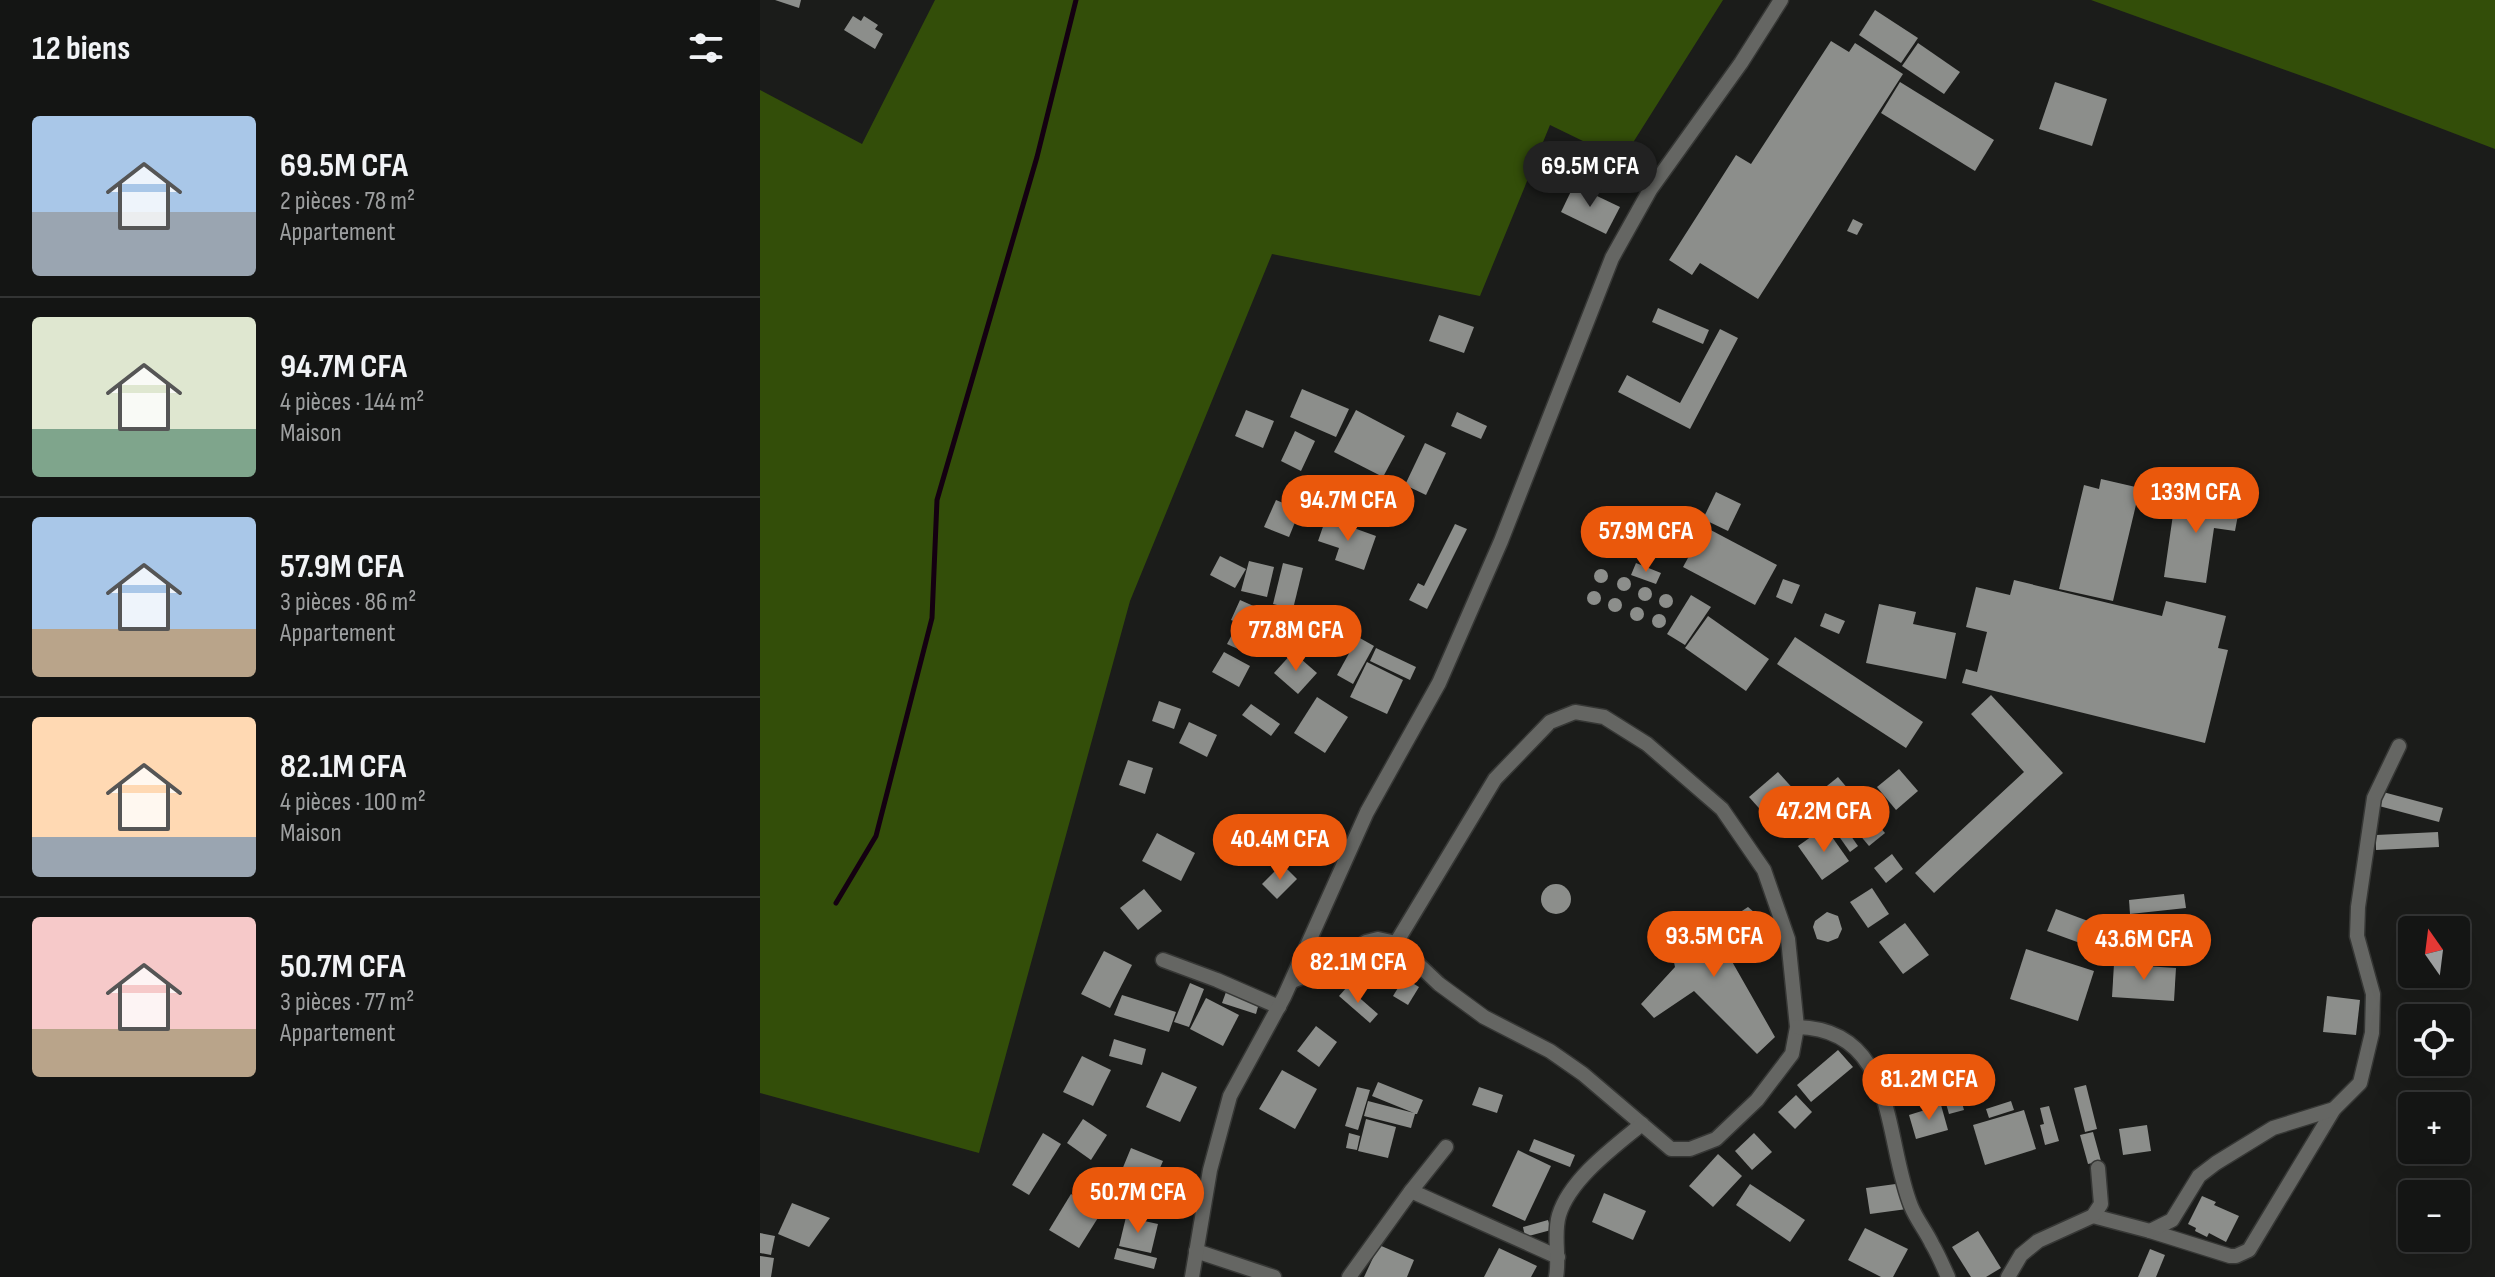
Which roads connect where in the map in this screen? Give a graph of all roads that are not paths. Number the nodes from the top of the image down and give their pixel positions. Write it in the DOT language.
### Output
graph roads {
  1 [pos="1781,0"];
  2 [pos="2399,746"];
  3 [pos="1396,943"];
  4 [pos="1163,960"];
  5 [pos="1292,981"];
  6 [pos="1279,1007"];
  7 [pos="1797,1027"];
  8 [pos="2334,1109"];
  9 [pos="1642,1124"];
  10 [pos="1446,1147"];
  11 [pos="2098,1168"];
  12 [pos="1411,1191"];
  13 [pos="2093,1216"];
  14 [pos="2150,1231"];
  15 [pos="1196,1251"];
  16 [pos="1558,1257"];
  17 [pos="1192,1277"];
  18 [pos="1274,1277"];
  19 [pos="1349,1277"];
  20 [pos="1556,1277"];
  21 [pos="1948,1277"];
  22 [pos="2008,1277"];
  1 -- 5 [label="street"];
  2 -- 8 [label="street"];
  3 -- 5 [label="street"];
  3 -- 7 [label="street"];
  3 -- 9 [label="street"];
  4 -- 6 [label="street"];
  5 -- 6 [label="street"];
  6 -- 15 [label="street"];
  7 -- 9 [label="street"];
  7 -- 21 [label="street"];
  8 -- 14 [label="street"];
  8 -- 14 [label="street"];
  9 -- 16 [label="street"];
  10 -- 12 [label="street"];
  11 -- 13 [label="street"];
  12 -- 16 [label="street"];
  12 -- 19 [label="street"];
  13 -- 14 [label="street"];
  13 -- 22 [label="street"];
  15 -- 17 [label="street"];
  15 -- 18 [label="street"];
  16 -- 20 [label="street"];
}
